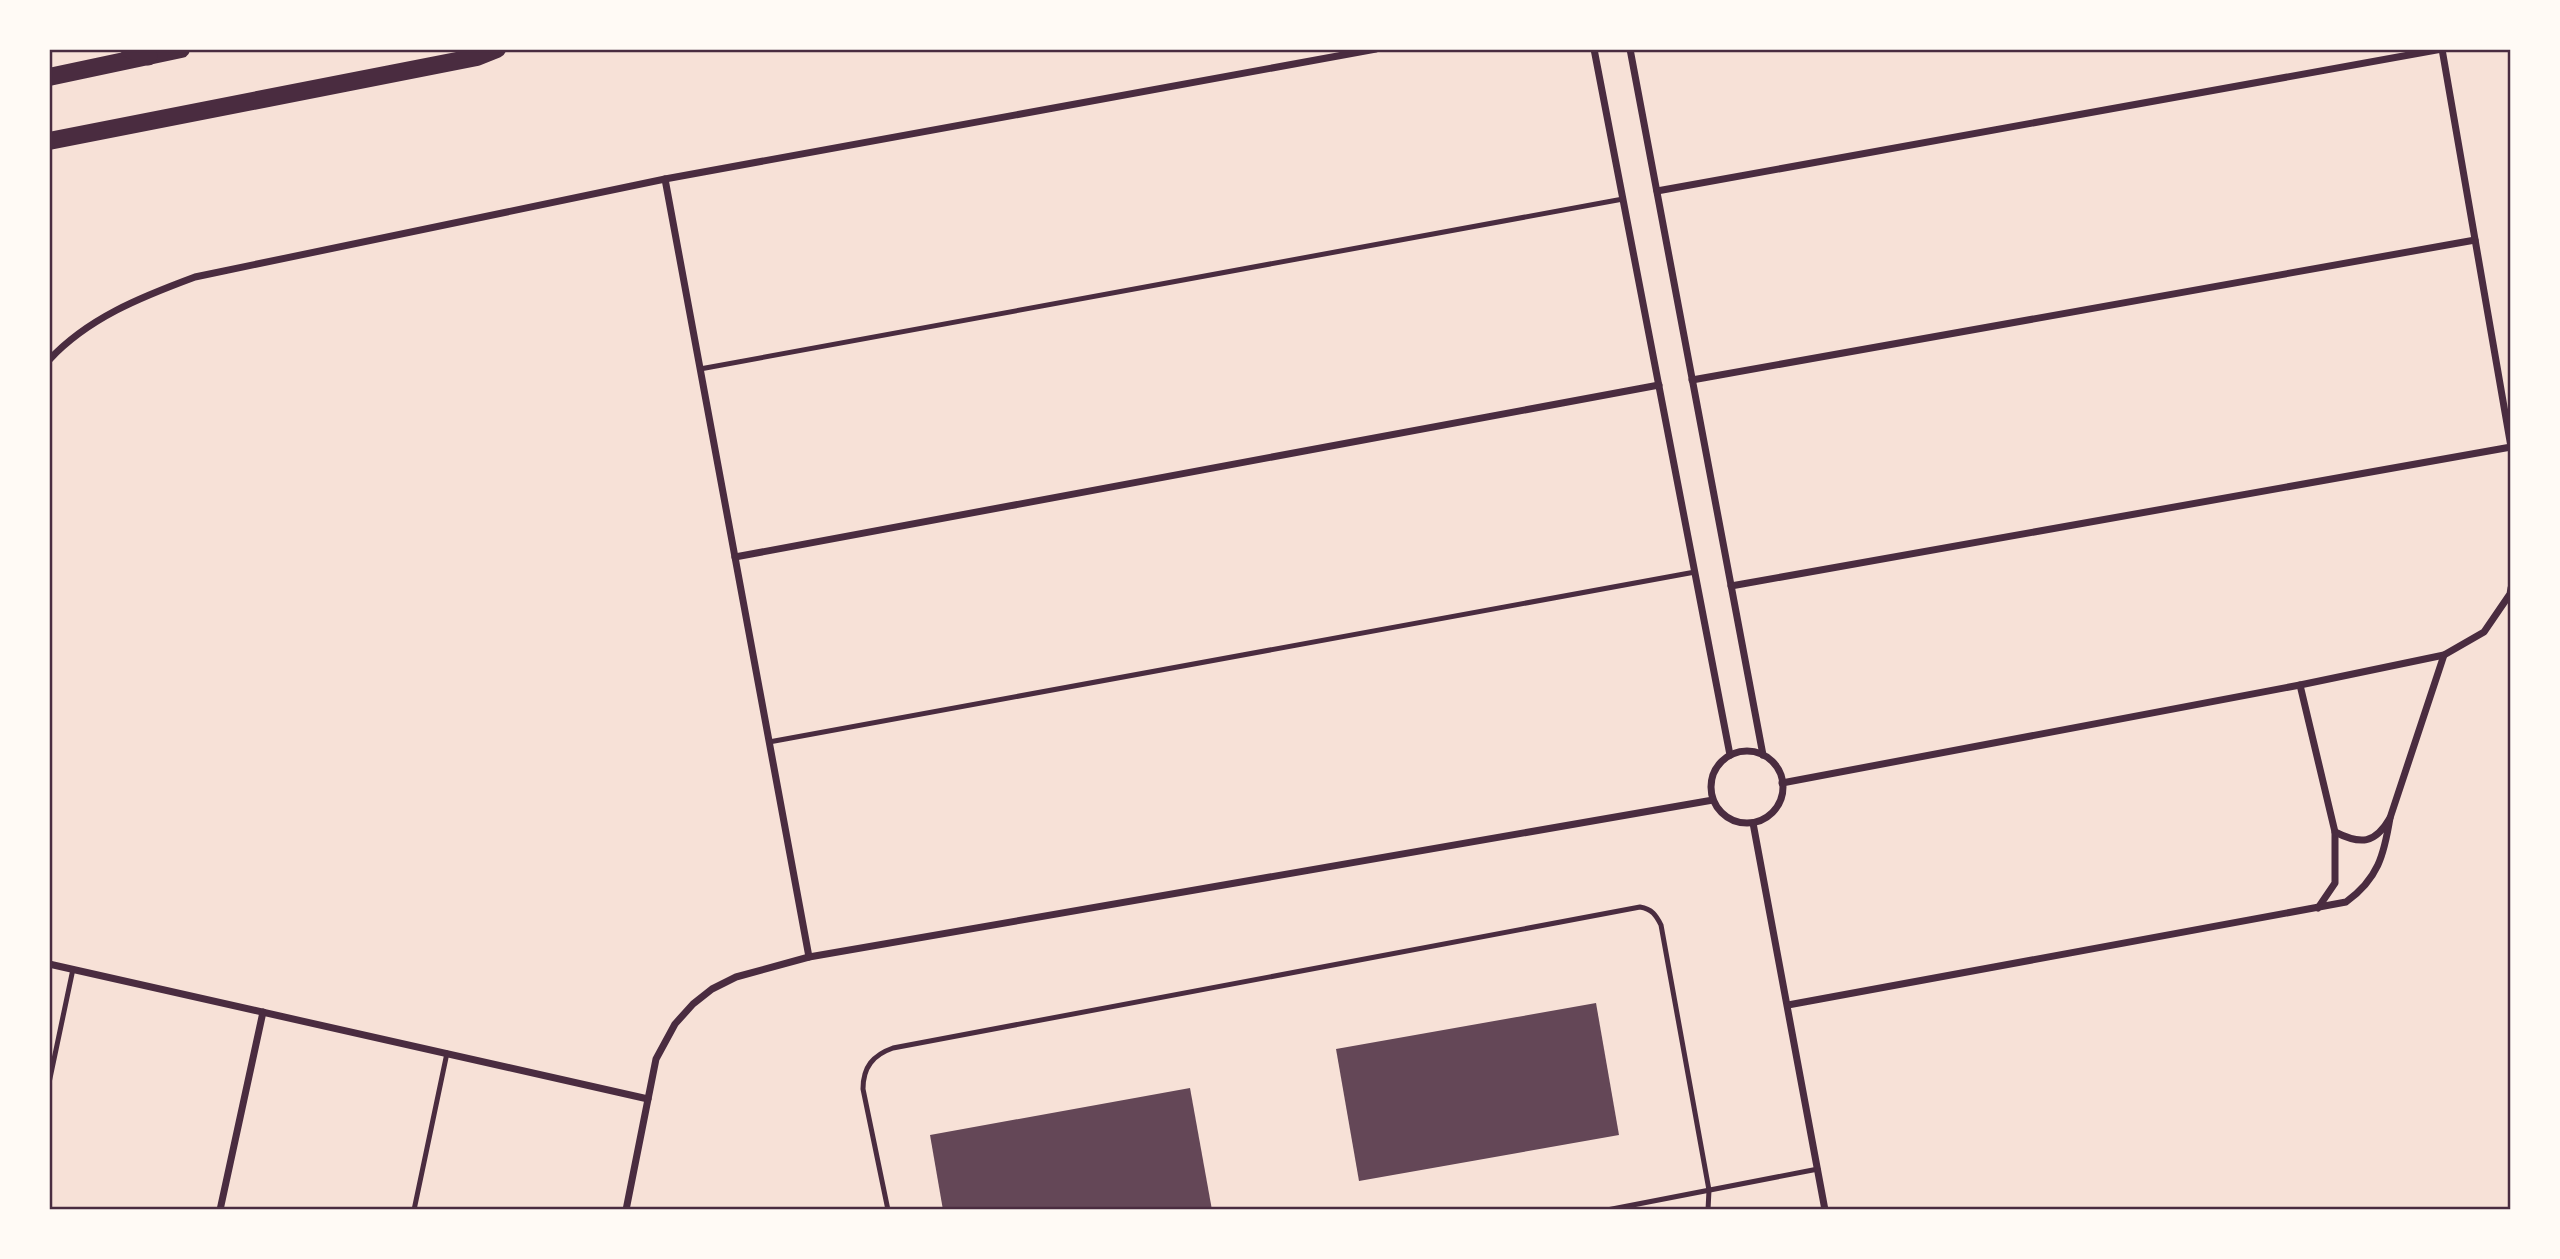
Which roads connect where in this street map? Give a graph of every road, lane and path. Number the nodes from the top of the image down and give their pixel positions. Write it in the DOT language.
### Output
graph roads {
  1 [pos="180,49"];
  2 [pos="497,49"];
  3 [pos="1376,49"];
  4 [pos="1594,49"];
  5 [pos="1630,49"];
  6 [pos="2442,49"];
  7 [pos="139,52"];
  8 [pos="49,77"];
  9 [pos="49,141"];
  10 [pos="665,180"];
  11 [pos="1657,191"];
  12 [pos="1623,200"];
  13 [pos="2475,240"];
  14 [pos="49,360"];
  15 [pos="700,369"];
  16 [pos="1692,380"];
  17 [pos="1659,385"];
  18 [pos="2511,447"];
  19 [pos="735,557"];
  20 [pos="1695,572"];
  21 [pos="1731,586"];
  22 [pos="2510,591"];
  23 [pos="2444,655"];
  24 [pos="2301,685"];
  25 [pos="769,742"];
  26 [pos="1730,755"];
  27 [pos="1763,755"];
  28 [pos="1783,783"];
  29 [pos="1713,800"];
  30 [pos="2390,818"];
  31 [pos="1754,823"];
  32 [pos="2335,832"];
  33 [pos="2318,908"];
  34 [pos="809,957"];
  35 [pos="49,964"];
  36 [pos="73,969"];
  37 [pos="1788,1005"];
  38 [pos="263,1012"];
  39 [pos="447,1053"];
  40 [pos="49,1083"];
  41 [pos="648,1099"];
  42 [pos="1818,1169"];
  43 [pos="1709,1190"];
  44 [pos="220,1210"];
  45 [pos="414,1210"];
  46 [pos="626,1210"];
  47 [pos="888,1210"];
  48 [pos="1607,1210"];
  49 [pos="1708,1210"];
  50 [pos="1825,1210"];
  1 -- 7 [label="main road"];
  2 -- 9 [label="main road"];
  3 -- 10 [label="street"];
  4 -- 12 [label="street"];
  5 -- 11 [label="street"];
  6 -- 11 [label="street"];
  6 -- 13 [label="street"];
  7 -- 8 [label="main road"];
  10 -- 14 [label="street"];
  10 -- 15 [label="street"];
  11 -- 16 [label="street"];
  12 -- 15 [label="lane"];
  12 -- 17 [label="street"];
  13 -- 16 [label="street"];
  13 -- 18 [label="street"];
  15 -- 19 [label="street"];
  16 -- 21 [label="street"];
  17 -- 19 [label="street"];
  17 -- 20 [label="street"];
  18 -- 21 [label="street"];
  19 -- 25 [label="street"];
  20 -- 25 [label="lane"];
  20 -- 26 [label="street"];
  21 -- 27 [label="street"];
  22 -- 23 [label="street"];
  23 -- 24 [label="street"];
  23 -- 30 [label="street"];
  24 -- 28 [label="street"];
  24 -- 32 [label="street"];
  25 -- 34 [label="street"];
  26 -- 27 [label="street"];
  26 -- 29 [label="street"];
  27 -- 28 [label="street"];
  28 -- 31 [label="street"];
  29 -- 31 [label="street"];
  29 -- 34 [label="street"];
  30 -- 32 [label="street"];
  30 -- 33 [label="street"];
  31 -- 37 [label="street"];
  32 -- 33 [label="street"];
  33 -- 37 [label="street"];
  34 -- 41 [label="street"];
  35 -- 36 [label="street"];
  36 -- 38 [label="street"];
  36 -- 40 [label="lane"];
  37 -- 42 [label="street"];
  38 -- 39 [label="street"];
  38 -- 44 [label="street"];
  39 -- 41 [label="street"];
  39 -- 45 [label="lane"];
  41 -- 46 [label="street"];
  42 -- 43 [label="lane"];
  42 -- 50 [label="street"];
  43 -- 47 [label="lane"];
  43 -- 48 [label="lane"];
  43 -- 49 [label="lane"];
}
